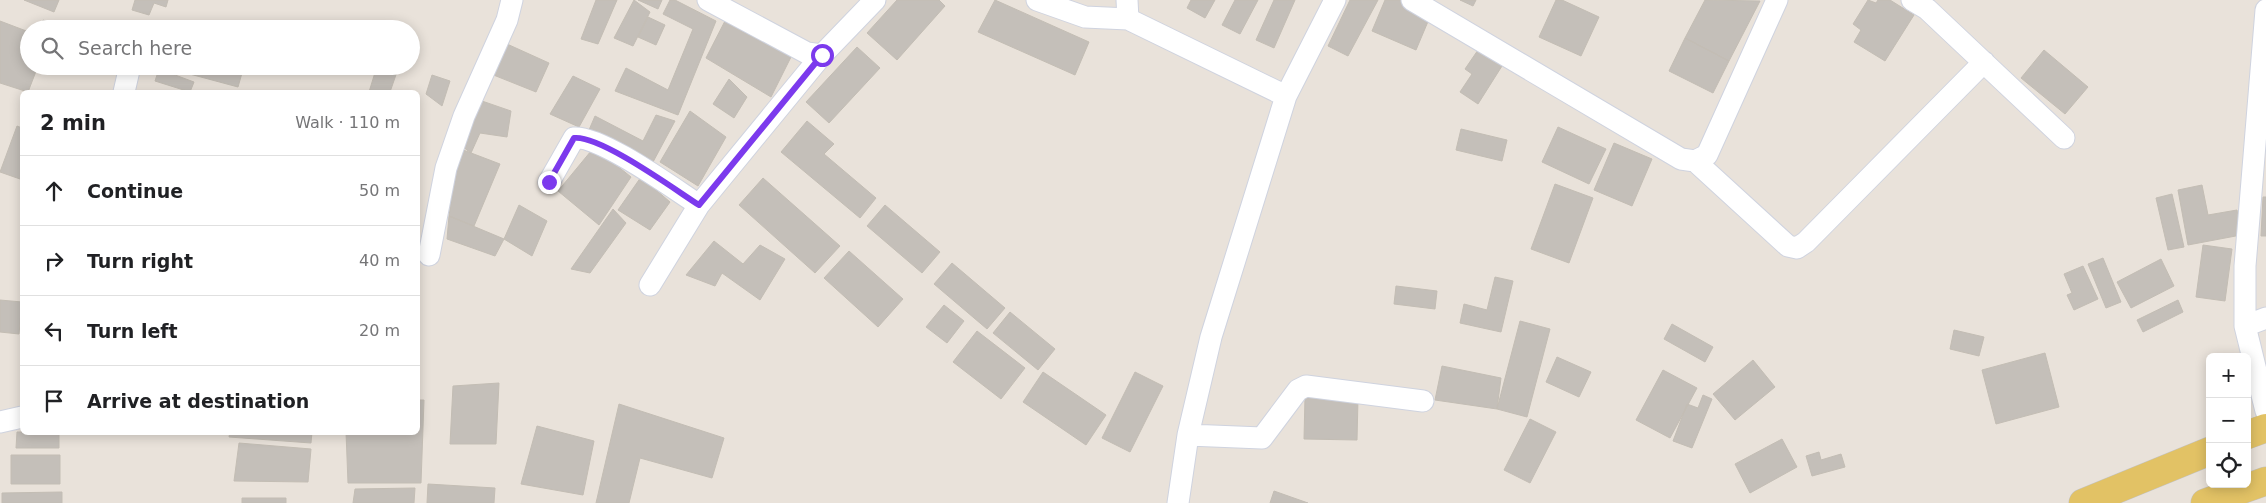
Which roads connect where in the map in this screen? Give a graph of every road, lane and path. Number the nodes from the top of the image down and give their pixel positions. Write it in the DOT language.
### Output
graph roads {
  1 [pos="512,0"];
  2 [pos="708,0"];
  3 [pos="875,0"];
  4 [pos="1037,0"];
  5 [pos="1335,0"];
  6 [pos="1412,0"];
  7 [pos="1777,0"];
  8 [pos="1912,0"];
  9 [pos="1128,9"];
  10 [pos="2266,10"];
  11 [pos="822,55"];
  12 [pos="1984,62"];
  13 [pos="128,75"];
  14 [pos="124,90"];
  15 [pos="1286,96"];
  16 [pos="2064,138"];
  17 [pos="1695,161"];
  18 [pos="549,182"];
  19 [pos="699,205"];
  20 [pos="429,255"];
  21 [pos="650,285"];
  22 [pos="2266,318"];
  23 [pos="2245,326"];
  24 [pos="1423,401"];
  25 [pos="2266,411"];
  26 [pos="20,417"];
  27 [pos="0,422"];
  28 [pos="2266,428"];
  29 [pos="2251,434"];
  30 [pos="1188,435"];
  31 [pos="2206,453"];
  32 [pos="2266,481"];
  33 [pos="1178,503"];
  34 [pos="2083,503"];
  35 [pos="2205,503"];
  1 -- 20 [label="street"];
  2 -- 11 [label="street"];
  3 -- 11 [label="street"];
  4 -- 9 [label="street"];
  5 -- 15 [label="street"];
  6 -- 17 [label="street"];
  7 -- 17 [label="street"];
  8 -- 12 [label="street"];
  9 -- 15 [label="street"];
  10 -- 23 [label="street"];
  11 -- 19 [label="street"];
  12 -- 16 [label="street"];
  12 -- 17 [label="street"];
  13 -- 14 [label="street"];
  15 -- 30 [label="street"];
  18 -- 19 [label="street"];
  19 -- 21 [label="street"];
  22 -- 23 [label="street"];
  23 -- 25 [label="street"];
  24 -- 30 [label="street"];
  26 -- 27 [label="street"];
  28 -- 29 [label="main road"];
  30 -- 33 [label="street"];
  31 -- 34 [label="main road"];
  32 -- 35 [label="main road"];
}
